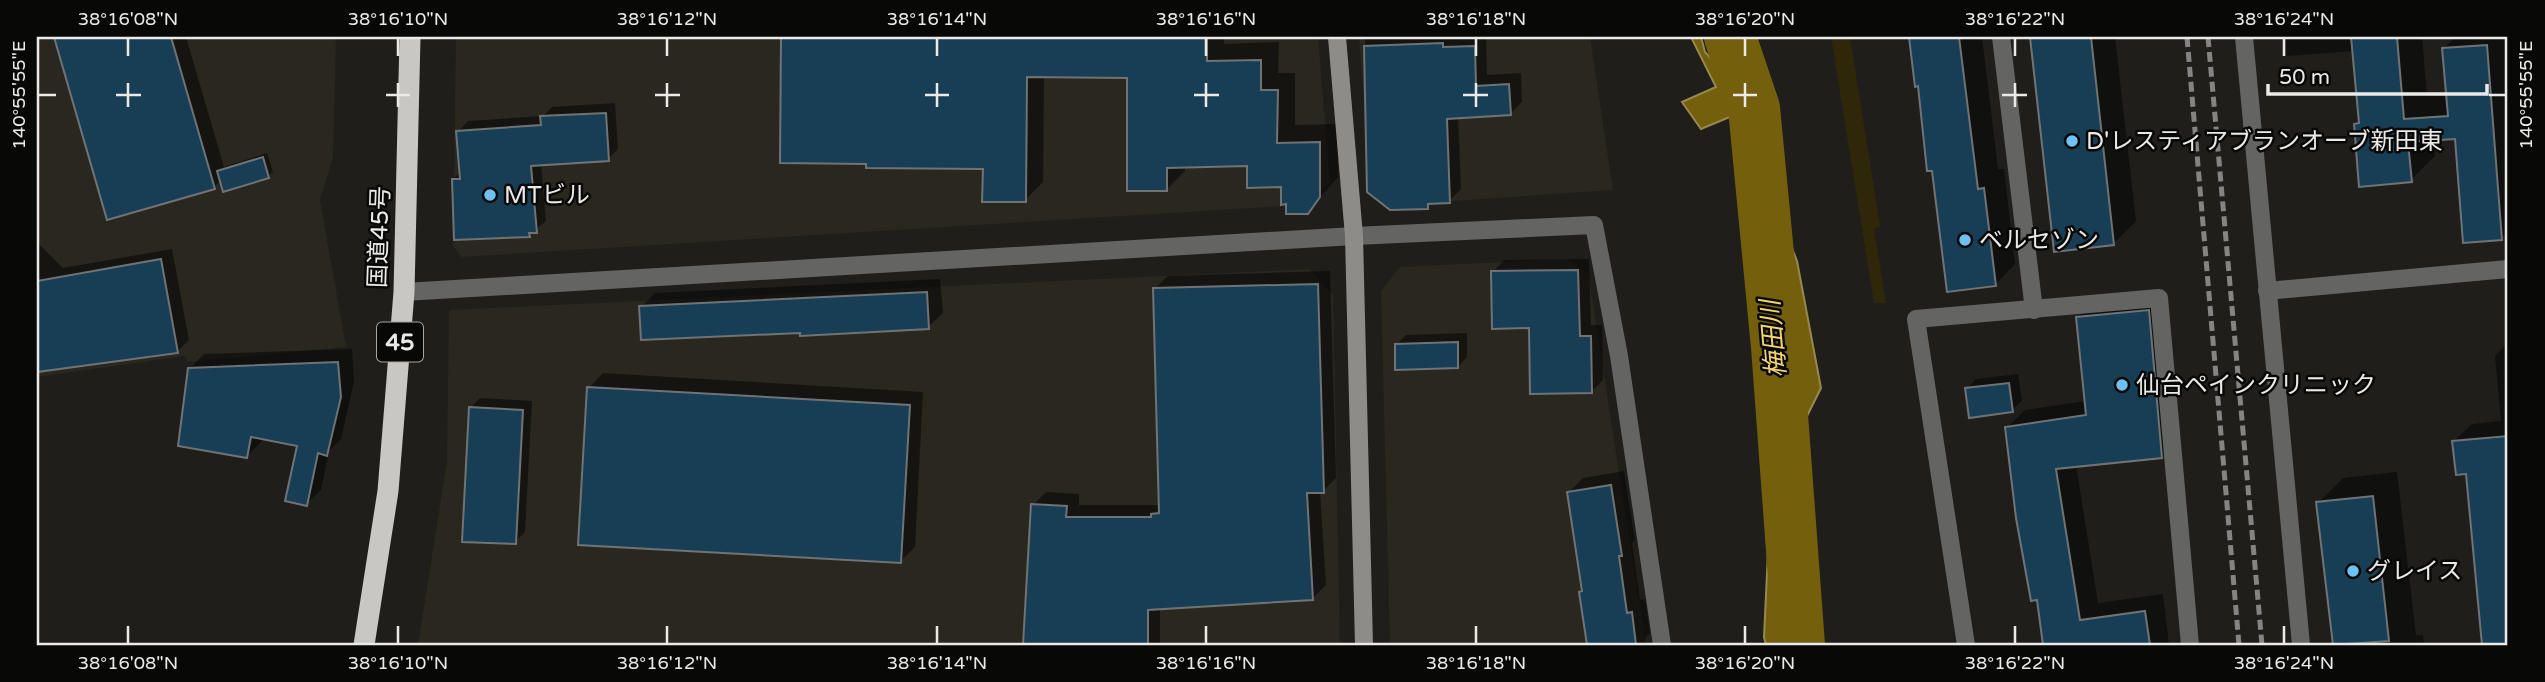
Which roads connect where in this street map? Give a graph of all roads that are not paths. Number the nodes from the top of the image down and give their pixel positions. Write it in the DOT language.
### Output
graph roads {
  1 [pos="410,37"];
  2 [pos="1337,37"];
  3 [pos="2001,37"];
  4 [pos="2244,37"];
  5 [pos="1354,236"];
  6 [pos="2508,269"];
  7 [pos="2267,291"];
  8 [pos="404,292"];
  9 [pos="2034,310"];
  10 [pos="364,645"];
  11 [pos="1364,645"];
  12 [pos="1662,645"];
  13 [pos="1966,645"];
  14 [pos="2190,645"];
  15 [pos="2301,645"];
  1 -- 8 [label="highway, 国道45号 / 45"];
  2 -- 5 [label="street"];
  3 -- 9 [label="street"];
  4 -- 7 [label="street"];
  5 -- 8 [label="street"];
  5 -- 11 [label="street"];
  5 -- 12 [label="street"];
  6 -- 7 [label="street"];
  7 -- 15 [label="street"];
  8 -- 10 [label="highway, 国道45号 / 45"];
  9 -- 13 [label="street"];
  9 -- 14 [label="street"];
}
